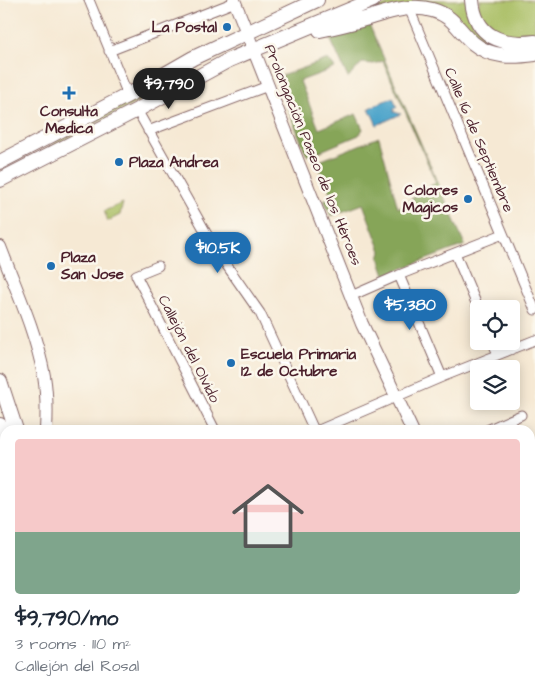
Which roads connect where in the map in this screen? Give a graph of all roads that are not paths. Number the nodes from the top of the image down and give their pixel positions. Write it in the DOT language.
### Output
graph roads {
  1 [pos="89,0"];
  2 [pos="317,0"];
  3 [pos="373,0"];
  4 [pos="472,0"];
  5 [pos="235,1"];
  6 [pos="409,8"];
  7 [pos="247,33"];
  8 [pos="280,38"];
  9 [pos="535,42"];
  10 [pos="253,49"];
  11 [pos="109,50"];
  12 [pos="535,54"];
  13 [pos="268,86"];
  14 [pos="128,95"];
  15 [pos="137,110"];
  16 [pos="148,131"];
  17 [pos="0,162"];
  18 [pos="0,180"];
  19 [pos="503,234"];
  20 [pos="0,247"];
  21 [pos="455,253"];
  22 [pos="158,266"];
  23 [pos="399,275"];
  24 [pos="351,296"];
  25 [pos="475,300"];
  26 [pos="535,310"];
  27 [pos="535,340"];
  28 [pos="496,350"];
  29 [pos="498,354"];
  30 [pos="442,377"];
  31 [pos="0,381"];
  32 [pos="396,397"];
  33 [pos="522,415"];
  34 [pos="14,425"];
  35 [pos="46,425"];
  36 [pos="212,425"];
  37 [pos="312,425"];
  38 [pos="331,425"];
  39 [pos="410,425"];
  40 [pos="499,425"];
  1 -- 11 [label="street"];
  2 -- 7 [label="main road"];
  3 -- 8 [label="main road"];
  4 -- 9 [label="main road"];
  5 -- 7 [label="street, Prolongación Paseo de los Héroes"];
  5 -- 11 [label="street"];
  6 -- 8 [label="main road"];
  6 -- 12 [label="main road"];
  6 -- 19 [label="street, Calle 16 de Septiembre"];
  7 -- 10 [label="street, Prolongación Paseo de los Héroes"];
  7 -- 14 [label="main road"];
  8 -- 10 [label="main road"];
  10 -- 13 [label="street, Prolongación Paseo de los Héroes"];
  10 -- 15 [label="main road"];
  11 -- 14 [label="street"];
  13 -- 16 [label="street"];
  13 -- 24 [label="street, Prolongación Paseo de los Héroes"];
  14 -- 17 [label="main road"];
  15 -- 16 [label="street"];
  15 -- 18 [label="main road"];
  16 -- 37 [label="street"];
  19 -- 21 [label="street"];
  19 -- 26 [label="street, Calle 16 de Septiembre"];
  20 -- 35 [label="street"];
  21 -- 23 [label="street"];
  21 -- 25 [label="street"];
  22 -- 36 [label="street, Callejón del Olvido"];
  23 -- 24 [label="street"];
  23 -- 30 [label="street"];
  24 -- 32 [label="street, Prolongación Paseo de los Héroes"];
  27 -- 29 [label="street"];
  28 -- 29 [label="street"];
  29 -- 30 [label="street"];
  30 -- 32 [label="street"];
  31 -- 34 [label="main road"];
  32 -- 38 [label="street"];
  32 -- 39 [label="street, Prolongación Paseo de los Héroes"];
  33 -- 40 [label="street"];
}
